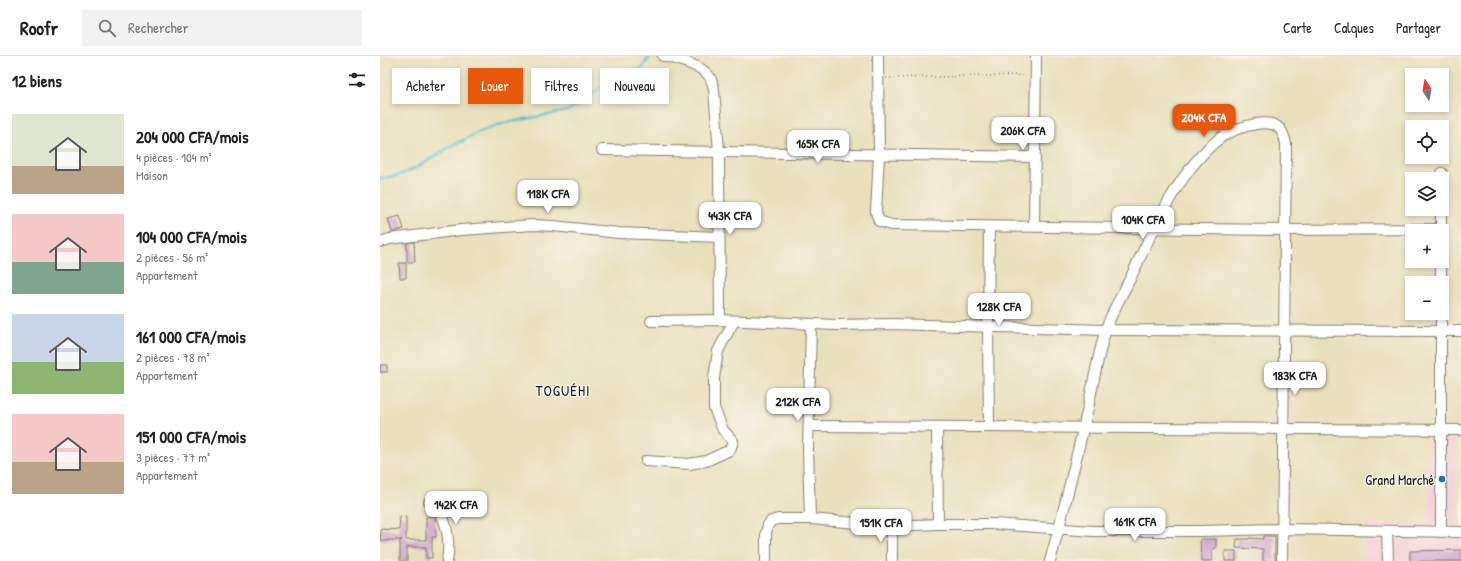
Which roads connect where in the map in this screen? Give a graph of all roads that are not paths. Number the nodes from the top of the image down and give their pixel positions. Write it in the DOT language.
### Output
graph roads {
  1 [pos="663,56"];
  2 [pos="878,56"];
  3 [pos="1036,56"];
  4 [pos="602,150"];
  5 [pos="718,151"];
  6 [pos="879,155"];
  7 [pos="1034,157"];
  8 [pos="1034,226"];
  9 [pos="989,227"];
  10 [pos="1154,229"];
  11 [pos="1286,230"];
  12 [pos="1405,230"];
  13 [pos="719,237"];
  14 [pos="380,242"];
  15 [pos="720,320"];
  16 [pos="1441,320"];
  17 [pos="650,321"];
  18 [pos="734,321"];
  19 [pos="811,325"];
  20 [pos="988,326"];
  21 [pos="1106,330"];
  22 [pos="1284,331"];
  23 [pos="1442,331"];
  24 [pos="1461,331"];
  25 [pos="809,426"];
  26 [pos="937,427"];
  27 [pos="989,427"];
  28 [pos="1083,428"];
  29 [pos="1284,429"];
  30 [pos="1441,430"];
  31 [pos="1461,430"];
  32 [pos="646,461"];
  33 [pos="429,502"];
  34 [pos="810,519"];
  35 [pos="938,524"];
  36 [pos="892,526"];
  37 [pos="1059,529"];
  38 [pos="1282,529"];
  39 [pos="1387,531"];
  40 [pos="1441,532"];
  41 [pos="1461,532"];
  42 [pos="447,561"];
  43 [pos="766,561"];
  44 [pos="892,561"];
  45 [pos="1050,561"];
  46 [pos="1282,561"];
  47 [pos="1388,561"];
  1 -- 5 [label="street"];
  2 -- 6 [label="street"];
  3 -- 7 [label="street"];
  4 -- 5 [label="street"];
  5 -- 6 [label="street"];
  5 -- 13 [label="street"];
  6 -- 7 [label="street"];
  6 -- 9 [label="street"];
  7 -- 8 [label="street"];
  8 -- 9 [label="street"];
  8 -- 10 [label="street"];
  9 -- 20 [label="street"];
  10 -- 11 [label="street"];
  10 -- 11 [label="street"];
  10 -- 21 [label="street"];
  11 -- 12 [label="street"];
  11 -- 22 [label="street"];
  13 -- 14 [label="street"];
  13 -- 15 [label="street"];
  15 -- 17 [label="street"];
  15 -- 18 [label="street"];
  16 -- 23 [label="street"];
  18 -- 19 [label="street"];
  18 -- 32 [label="street"];
  19 -- 20 [label="street"];
  19 -- 25 [label="street"];
  20 -- 21 [label="street"];
  20 -- 27 [label="street"];
  21 -- 22 [label="street"];
  21 -- 28 [label="street"];
  22 -- 23 [label="street"];
  22 -- 29 [label="street"];
  23 -- 24 [label="street"];
  23 -- 30 [label="street"];
  25 -- 26 [label="street"];
  25 -- 34 [label="street"];
  26 -- 27 [label="street"];
  26 -- 35 [label="street"];
  27 -- 28 [label="street"];
  28 -- 29 [label="street"];
  28 -- 37 [label="street"];
  29 -- 30 [label="street"];
  29 -- 38 [label="street"];
  30 -- 31 [label="street"];
  30 -- 40 [label="street"];
  33 -- 42 [label="street"];
  34 -- 36 [label="street"];
  34 -- 43 [label="street"];
  35 -- 36 [label="street"];
  35 -- 37 [label="street"];
  36 -- 44 [label="street"];
  37 -- 38 [label="street"];
  37 -- 45 [label="street"];
  38 -- 39 [label="street"];
  38 -- 46 [label="street"];
  39 -- 40 [label="street"];
  39 -- 47 [label="street"];
  40 -- 41 [label="street"];
}
